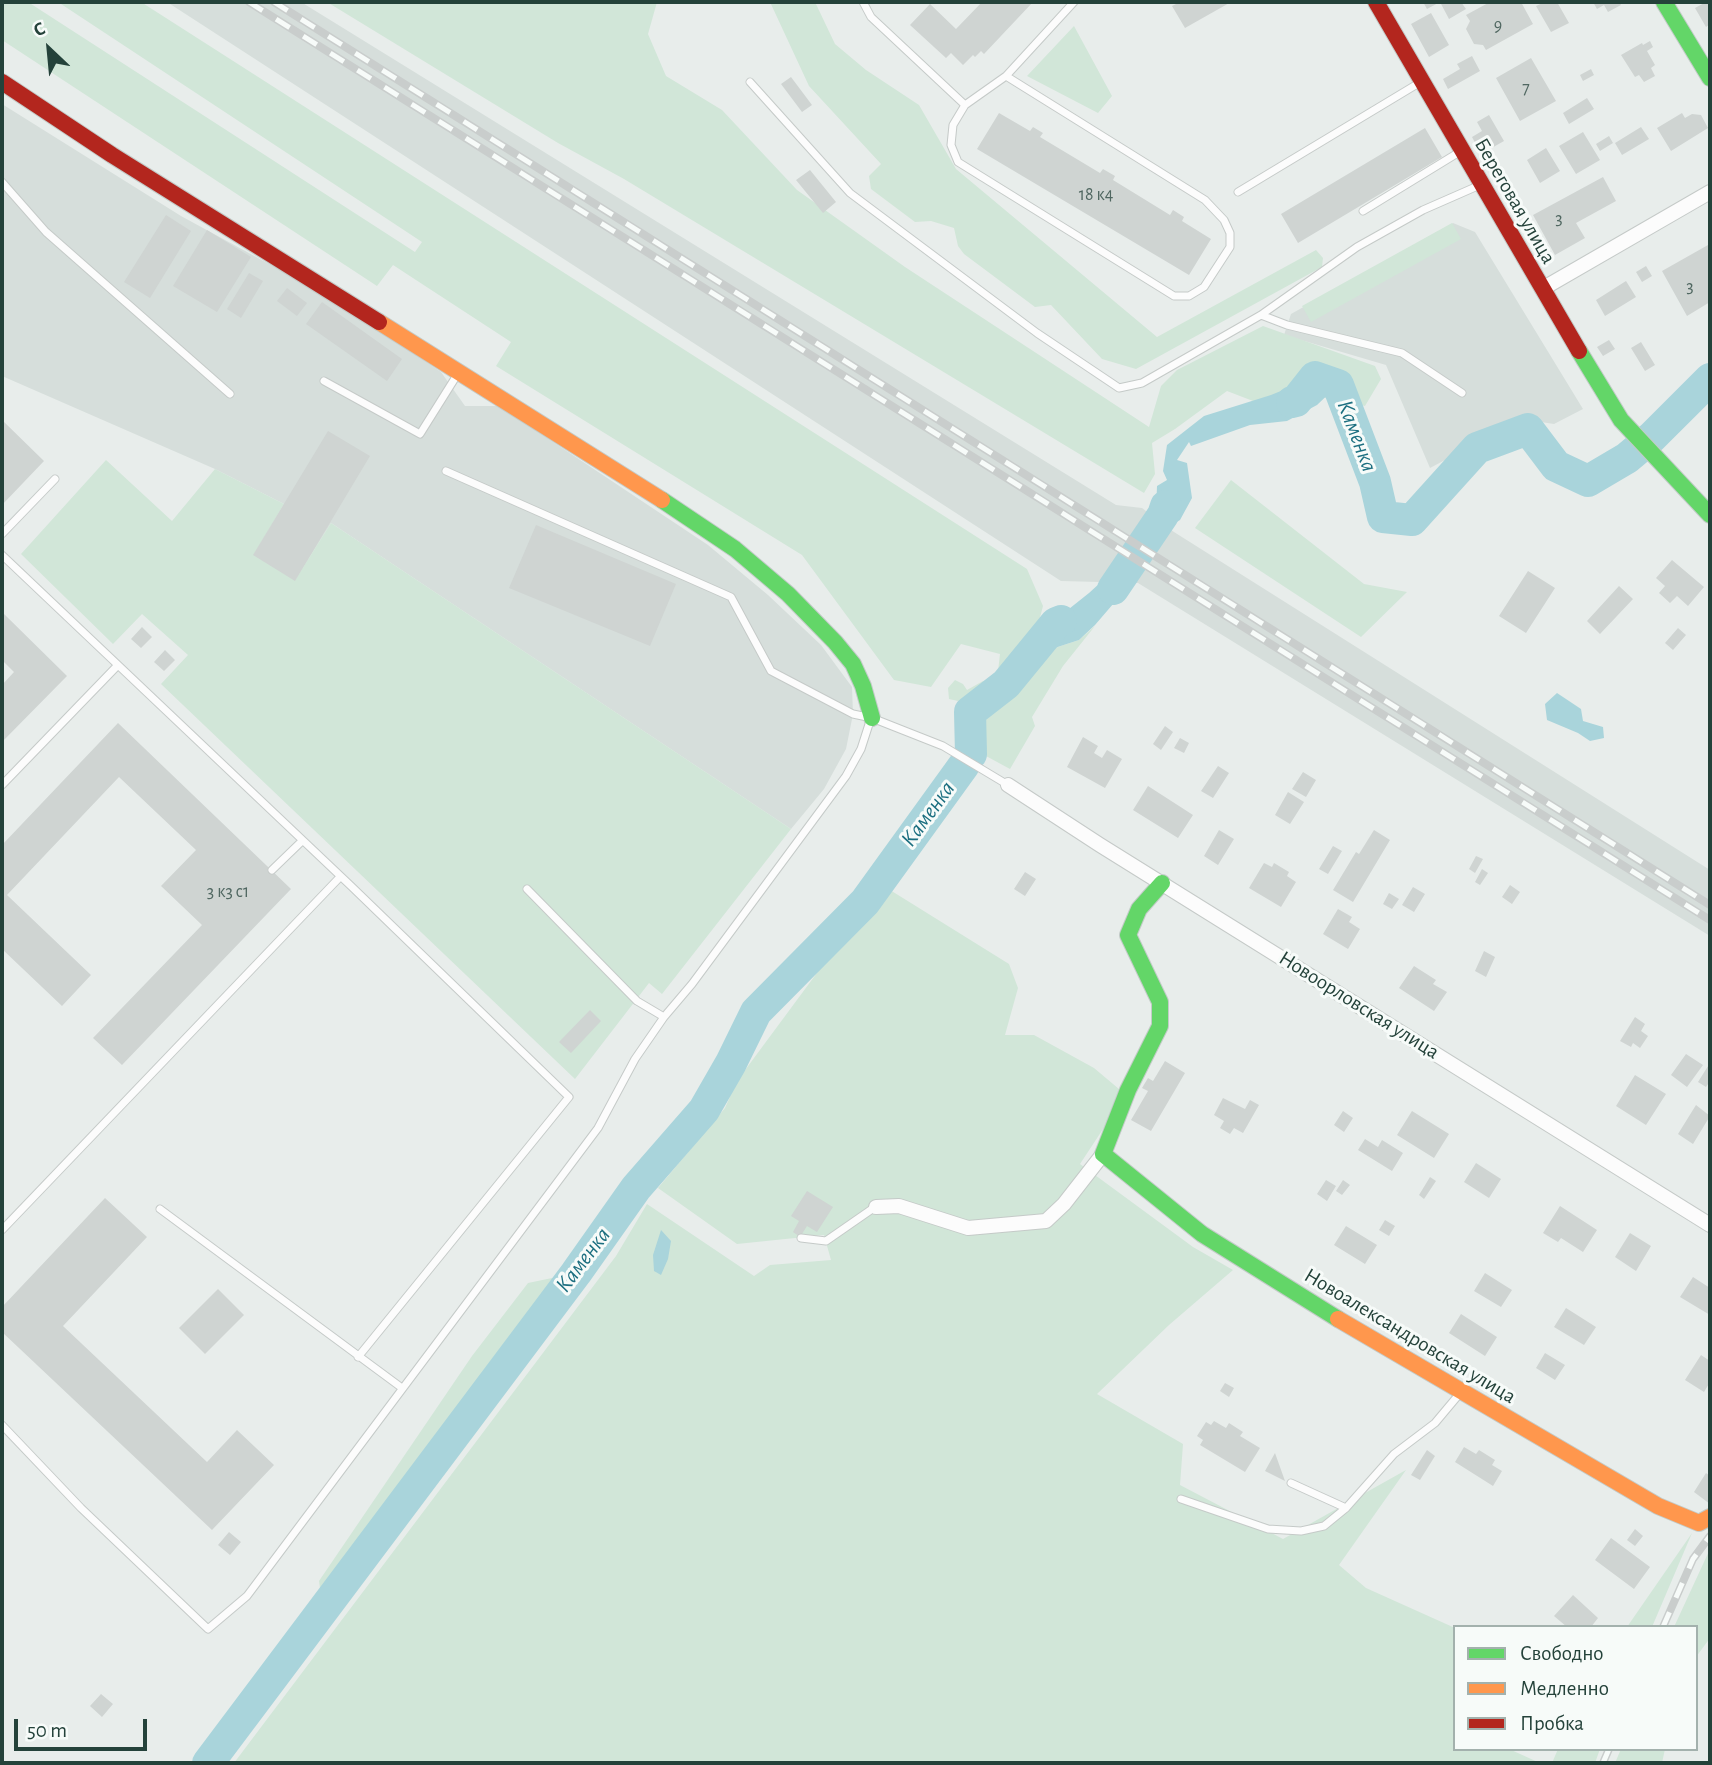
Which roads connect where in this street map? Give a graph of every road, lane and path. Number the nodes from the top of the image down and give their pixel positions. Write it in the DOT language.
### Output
graph roads {
  1 [pos="863,2"];
  2 [pos="1074,2"];
  3 [pos="1376,2"];
  4 [pos="1664,2"];
  5 [pos="1006,76"];
  6 [pos="1710,78"];
  7 [pos="1422,81"];
  8 [pos="2,82"];
  9 [pos="750,82"];
  10 [pos="965,105"];
  11 [pos="1462,151"];
  12 [pos="2,182"];
  13 [pos="1481,184"];
  14 [pos="1710,191"];
  15 [pos="1238,192"];
  16 [pos="1363,211"];
  17 [pos="1542,289"];
  18 [pos="1261,315"];
  19 [pos="459,372"];
  20 [pos="324,382"];
  21 [pos="1462,393"];
  22 [pos="230,394"];
  23 [pos="446,471"];
  24 [pos="55,479"];
  25 [pos="1710,515"];
  26 [pos="2,534"];
  27 [pos="2,555"];
  28 [pos="118,665"];
  29 [pos="872,718"];
  30 [pos="2,785"];
  31 [pos="1008,785"];
  32 [pos="302,841"];
  33 [pos="272,870"];
  34 [pos="340,877"];
  35 [pos="1162,883"];
  36 [pos="527,889"];
  37 [pos="664,1017"];
  38 [pos="1103,1154"];
  39 [pos="160,1209"];
  40 [pos="1046,1221"];
  41 [pos="1710,1225"];
  42 [pos="968,1228"];
  43 [pos="2,1230"];
  44 [pos="802,1238"];
  45 [pos="358,1357"];
  46 [pos="402,1388"];
  47 [pos="1461,1392"];
  48 [pos="2,1425"];
  49 [pos="1291,1483"];
  50 [pos="1181,1499"];
  51 [pos="1346,1508"];
  52 [pos="1710,1517"];
  1 -- 10 [label="lane"];
  2 -- 5 [label="lane"];
  3 -- 7 [label="street, Береговая улица"];
  4 -- 6 [label="street"];
  5 -- 10 [label="lane"];
  5 -- 10 [label="lane"];
  7 -- 11 [label="street, Береговая улица"];
  7 -- 15 [label="lane"];
  8 -- 19 [label="street"];
  9 -- 18 [label="lane"];
  11 -- 13 [label="street, Береговая улица"];
  11 -- 16 [label="lane"];
  12 -- 22 [label="lane"];
  13 -- 17 [label="street, Береговая улица"];
  13 -- 18 [label="lane"];
  14 -- 17 [label="street"];
  17 -- 25 [label="street, Береговая улица"];
  18 -- 21 [label="lane"];
  19 -- 20 [label="lane"];
  19 -- 29 [label="street"];
  23 -- 29 [label="lane"];
  24 -- 26 [label="lane"];
  27 -- 28 [label="lane"];
  28 -- 30 [label="lane"];
  28 -- 32 [label="lane"];
  29 -- 31 [label="lane"];
  29 -- 37 [label="lane"];
  31 -- 35 [label="street, Новоорловская улица"];
  32 -- 33 [label="lane"];
  32 -- 34 [label="lane"];
  34 -- 43 [label="lane"];
  34 -- 45 [label="lane"];
  35 -- 38 [label="street"];
  35 -- 41 [label="street, Новоорловская улица"];
  36 -- 37 [label="lane"];
  37 -- 46 [label="lane"];
  38 -- 40 [label="lane"];
  38 -- 47 [label="street, Новоалександровская улица"];
  39 -- 45 [label="lane"];
  40 -- 42 [label="street"];
  42 -- 44 [label="lane"];
  45 -- 46 [label="lane"];
  46 -- 48 [label="lane"];
  47 -- 51 [label="lane"];
  47 -- 52 [label="street, Новоалександровская улица"];
  49 -- 51 [label="lane"];
  50 -- 51 [label="lane"];
}
